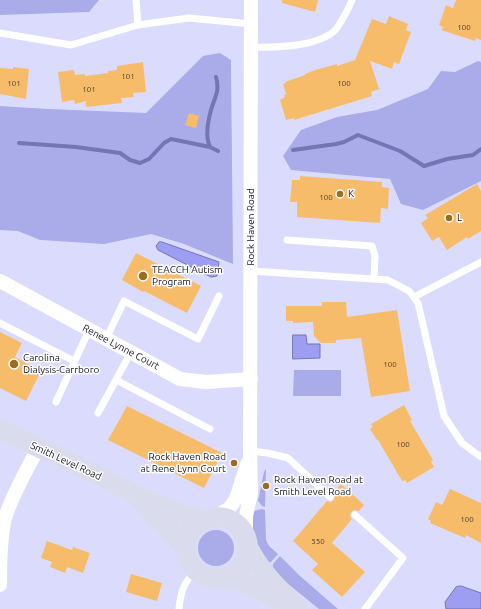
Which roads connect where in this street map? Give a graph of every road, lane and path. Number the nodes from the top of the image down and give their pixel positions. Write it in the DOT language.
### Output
graph roads {
  1 [pos="136,0"];
  2 [pos="251,0"];
  3 [pos="352,0"];
  4 [pos="251,24"];
  5 [pos="138,25"];
  6 [pos="0,33"];
  7 [pos="251,47"];
  8 [pos="287,240"];
  9 [pos="481,262"];
  10 [pos="251,271"];
  11 [pos="374,279"];
  12 [pos="0,281"];
  13 [pos="219,296"];
  14 [pos="414,297"];
  15 [pos="0,323"];
  16 [pos="89,330"];
  17 [pos="106,339"];
  18 [pos="131,352"];
  19 [pos="74,361"];
  20 [pos="251,379"];
  21 [pos="116,380"];
  22 [pos="56,402"];
  23 [pos="98,413"];
  24 [pos="0,429"];
  25 [pos="210,429"];
  26 [pos="38,448"];
  27 [pos="250,453"];
  28 [pos="481,457"];
  29 [pos="132,492"];
  30 [pos="330,497"];
  31 [pos="355,515"];
  32 [pos="209,518"];
  33 [pos="247,542"];
  34 [pos="186,552"];
  35 [pos="195,571"];
  36 [pos="224,578"];
  37 [pos="0,585"];
  38 [pos="179,609"];
  39 [pos="292,609"];
  40 [pos="298,609"];
  41 [pos="365,609"];
  1 -- 5 [label="lane"];
  2 -- 4 [label="street, Rock Haven Road"];
  3 -- 7 [label="lane"];
  4 -- 5 [label="lane"];
  4 -- 7 [label="street, Rock Haven Road"];
  5 -- 6 [label="lane"];
  7 -- 10 [label="street, Rock Haven Road"];
  8 -- 11 [label="lane"];
  9 -- 14 [label="lane"];
  10 -- 11 [label="lane"];
  10 -- 20 [label="street, Rock Haven Road"];
  11 -- 14 [label="lane"];
  12 -- 16 [label="street, Renee Lynne Court"];
  13 -- 17 [label="lane"];
  14 -- 28 [label="lane"];
  15 -- 19 [label="lane"];
  16 -- 17 [label="street, Renee Lynne Court"];
  16 -- 19 [label="lane"];
  17 -- 18 [label="street, Renee Lynne Court"];
  18 -- 20 [label="street, Renee Lynne Court"];
  18 -- 21 [label="lane"];
  19 -- 22 [label="lane"];
  20 -- 27 [label="street, Rock Haven Road"];
  21 -- 23 [label="lane"];
  21 -- 25 [label="lane"];
  24 -- 26 [label="main road, Smith Level Road"];
  26 -- 29 [label="main road, Smith Level Road"];
  26 -- 37 [label="street"];
  27 -- 30 [label="lane"];
  27 -- 32 [label="street, Rock Haven Road"];
  27 -- 33 [label="street, Rock Haven Road"];
  29 -- 32 [label="main road, Smith Level Road"];
  29 -- 34 [label="main road, Smith Level Road"];
  31 -- 41 [label="lane"];
  32 -- 33 [label="main road"];
  32 -- 34 [label="main road"];
  33 -- 36 [label="main road"];
  33 -- 40 [label="main road"];
  34 -- 35 [label="main road"];
  35 -- 36 [label="main road"];
  35 -- 38 [label="lane"];
  36 -- 39 [label="main road"];
}
